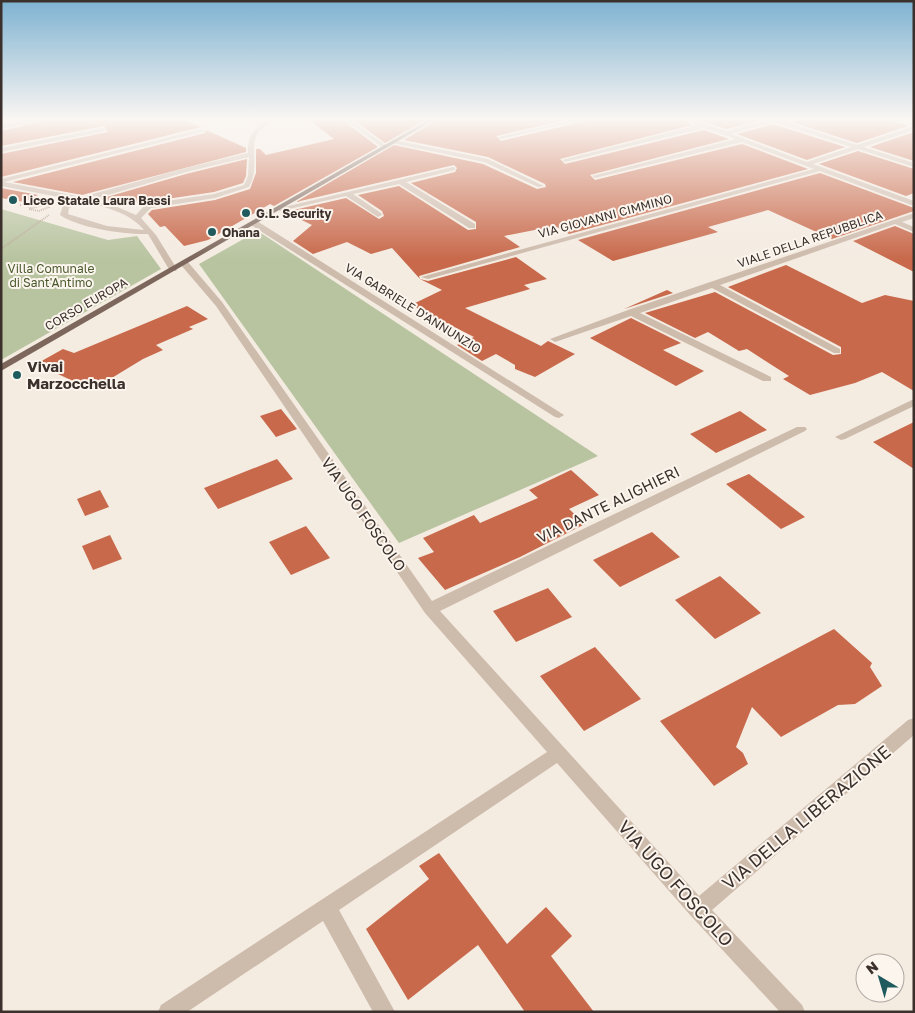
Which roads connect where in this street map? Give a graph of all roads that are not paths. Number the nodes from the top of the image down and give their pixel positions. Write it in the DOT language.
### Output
graph roads {
  1 [pos="67,165"];
  2 [pos="204,165"];
  3 [pos="252,165"];
  4 [pos="354,165"];
  5 [pos="497,165"];
  6 [pos="639,165"];
  7 [pos="810,165"];
  8 [pos="453,169"];
  9 [pos="821,169"];
  10 [pos="595,176"];
  11 [pos="400,181"];
  12 [pos="1,182"];
  13 [pos="540,186"];
  14 [pos="346,193"];
  15 [pos="81,200"];
  16 [pos="914,204"];
  17 [pos="280,208"];
  18 [pos="378,215"];
  19 [pos="914,215"];
  20 [pos="137,218"];
  21 [pos="896,222"];
  22 [pos="254,223"];
  23 [pos="472,226"];
  24 [pos="914,230"];
  25 [pos="150,232"];
  26 [pos="178,266"];
  27 [pos="425,277"];
  28 [pos="714,285"];
  29 [pos="631,312"];
  30 [pos="554,339"];
  31 [pos="837,352"];
  32 [pos="1,368"];
  33 [pos="767,379"];
  34 [pos="911,406"];
  35 [pos="559,415"];
  36 [pos="801,429"];
  37 [pos="841,437"];
  38 [pos="430,609"];
  39 [pos="914,725"];
  40 [pos="559,753"];
  41 [pos="326,907"];
  42 [pos="698,909"];
  43 [pos="168,1012"];
  44 [pos="385,1012"];
  45 [pos="795,1012"];
  1 -- 12 [label="street"];
  2 -- 15 [label="street"];
  3 -- 20 [label="street"];
  4 -- 17 [label="main road, CORSO EUROPA"];
  5 -- 13 [label="street"];
  6 -- 10 [label="street"];
  7 -- 9 [label="street"];
  8 -- 11 [label="street"];
  9 -- 16 [label="street"];
  9 -- 27 [label="street, VIA GIOVANNI CIMMINO"];
  11 -- 14 [label="street"];
  11 -- 23 [label="street"];
  12 -- 15 [label="street"];
  14 -- 17 [label="street"];
  14 -- 18 [label="street"];
  15 -- 20 [label="street"];
  15 -- 25 [label="street"];
  17 -- 22 [label="main road, CORSO EUROPA"];
  19 -- 21 [label="street, VIALE DELLA REPUBBLICA"];
  20 -- 25 [label="street, VIA UGO FOSCOLO"];
  21 -- 24 [label="street"];
  21 -- 28 [label="street, VIALE DELLA REPUBBLICA"];
  22 -- 26 [label="main road, CORSO EUROPA"];
  22 -- 35 [label="street, VIA GABRIELE D'ANNUNZIO"];
  25 -- 26 [label="street, VIA UGO FOSCOLO"];
  26 -- 32 [label="main road, CORSO EUROPA"];
  26 -- 38 [label="street, VIA UGO FOSCOLO"];
  28 -- 29 [label="street, VIALE DELLA REPUBBLICA"];
  28 -- 31 [label="street"];
  29 -- 30 [label="street, VIALE DELLA REPUBBLICA"];
  29 -- 33 [label="street"];
  34 -- 37 [label="street"];
  36 -- 38 [label="street, VIA DANTE ALIGHIERI"];
  38 -- 40 [label="street, VIA UGO FOSCOLO"];
  39 -- 42 [label="street, VIA DELLA LIBERAZIONE"];
  40 -- 41 [label="street"];
  40 -- 42 [label="street, VIA UGO FOSCOLO"];
  41 -- 43 [label="street"];
  41 -- 44 [label="street"];
  42 -- 45 [label="street, VIA UGO FOSCOLO"];
}
